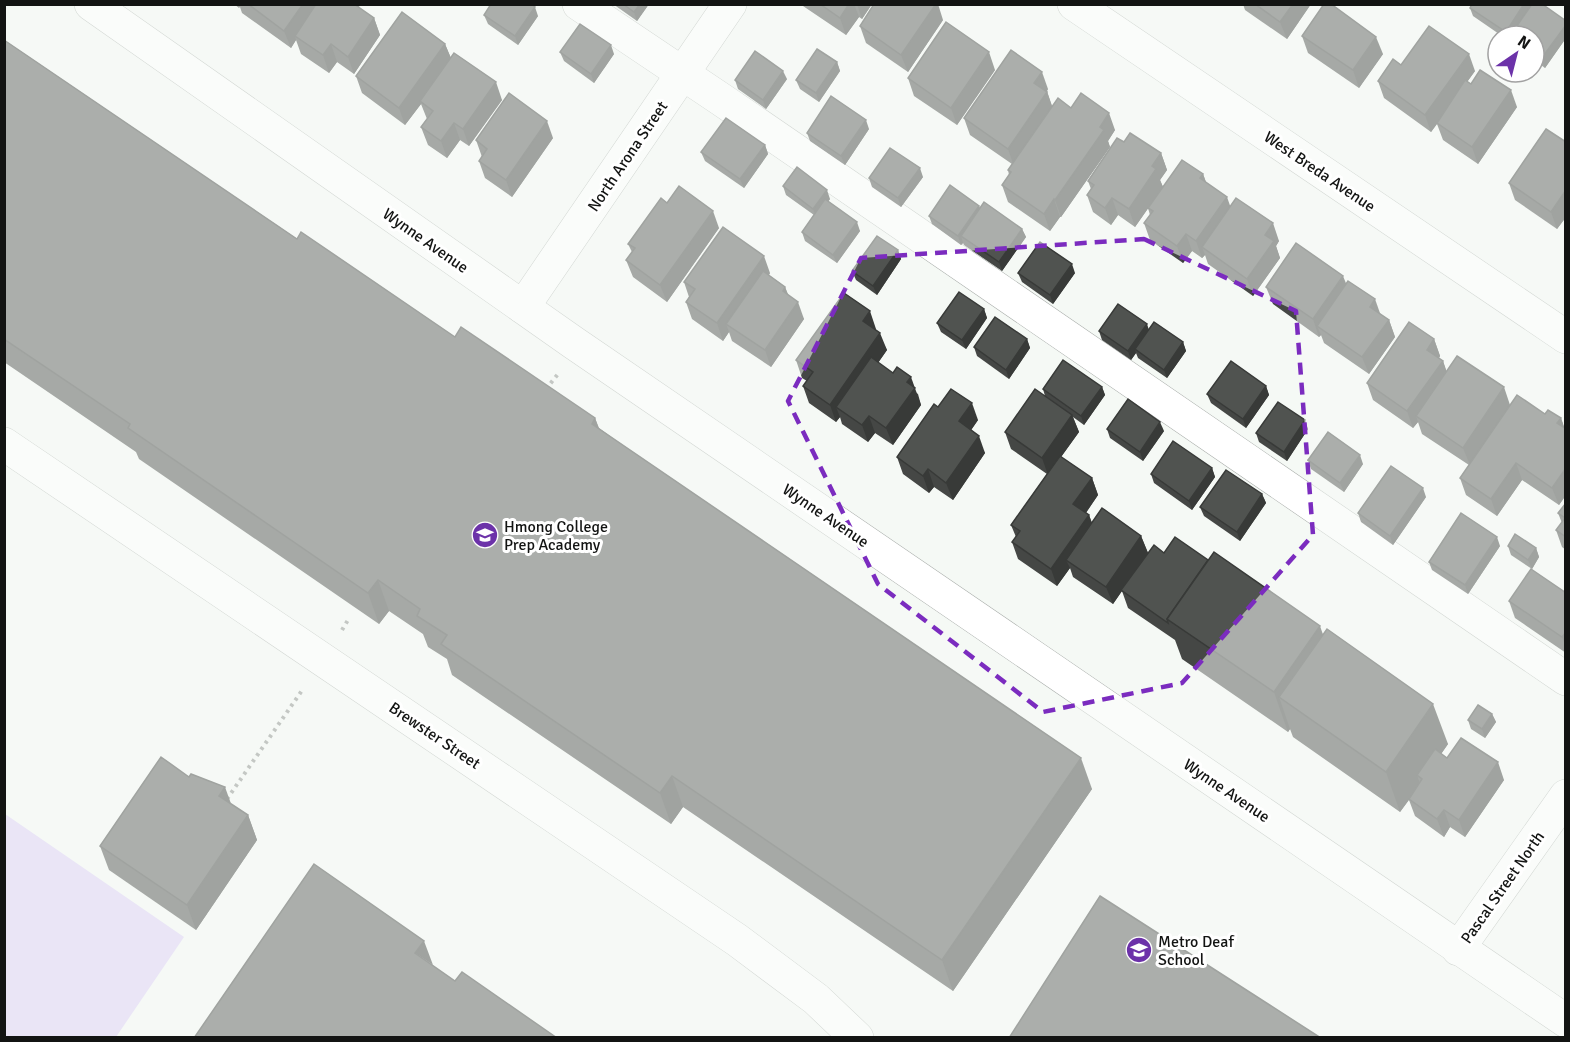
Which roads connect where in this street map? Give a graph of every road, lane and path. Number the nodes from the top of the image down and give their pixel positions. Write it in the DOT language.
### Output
graph roads {
  1 [pos="91,4"];
  2 [pos="579,4"];
  3 [pos="730,4"];
  4 [pos="1074,4"];
  5 [pos="682,74"];
  6 [pos="523,307"];
  7 [pos="1566,337"];
  8 [pos="563,367"];
  9 [pos="543,393"];
  10 [pos="4,444"];
  11 [pos="1566,679"];
  12 [pos="292,705"];
  13 [pos="1566,796"];
  14 [pos="225,802"];
  15 [pos="1458,949"];
  16 [pos="1566,1021"];
  17 [pos="857,1038"];
  1 -- 6 [label="street, Wynne Avenue"];
  2 -- 5 [label="street"];
  3 -- 5 [label="street, North Arona Street"];
  4 -- 7 [label="street, West Breda Avenue"];
  5 -- 6 [label="street, North Arona Street"];
  5 -- 11 [label="street"];
  6 -- 15 [label="street, Wynne Avenue"];
  8 -- 9 [label="path"];
  10 -- 17 [label="street, Brewster Street"];
  12 -- 14 [label="path"];
  13 -- 15 [label="street, Pascal Street North"];
  15 -- 16 [label="street, Wynne Avenue"];
}
